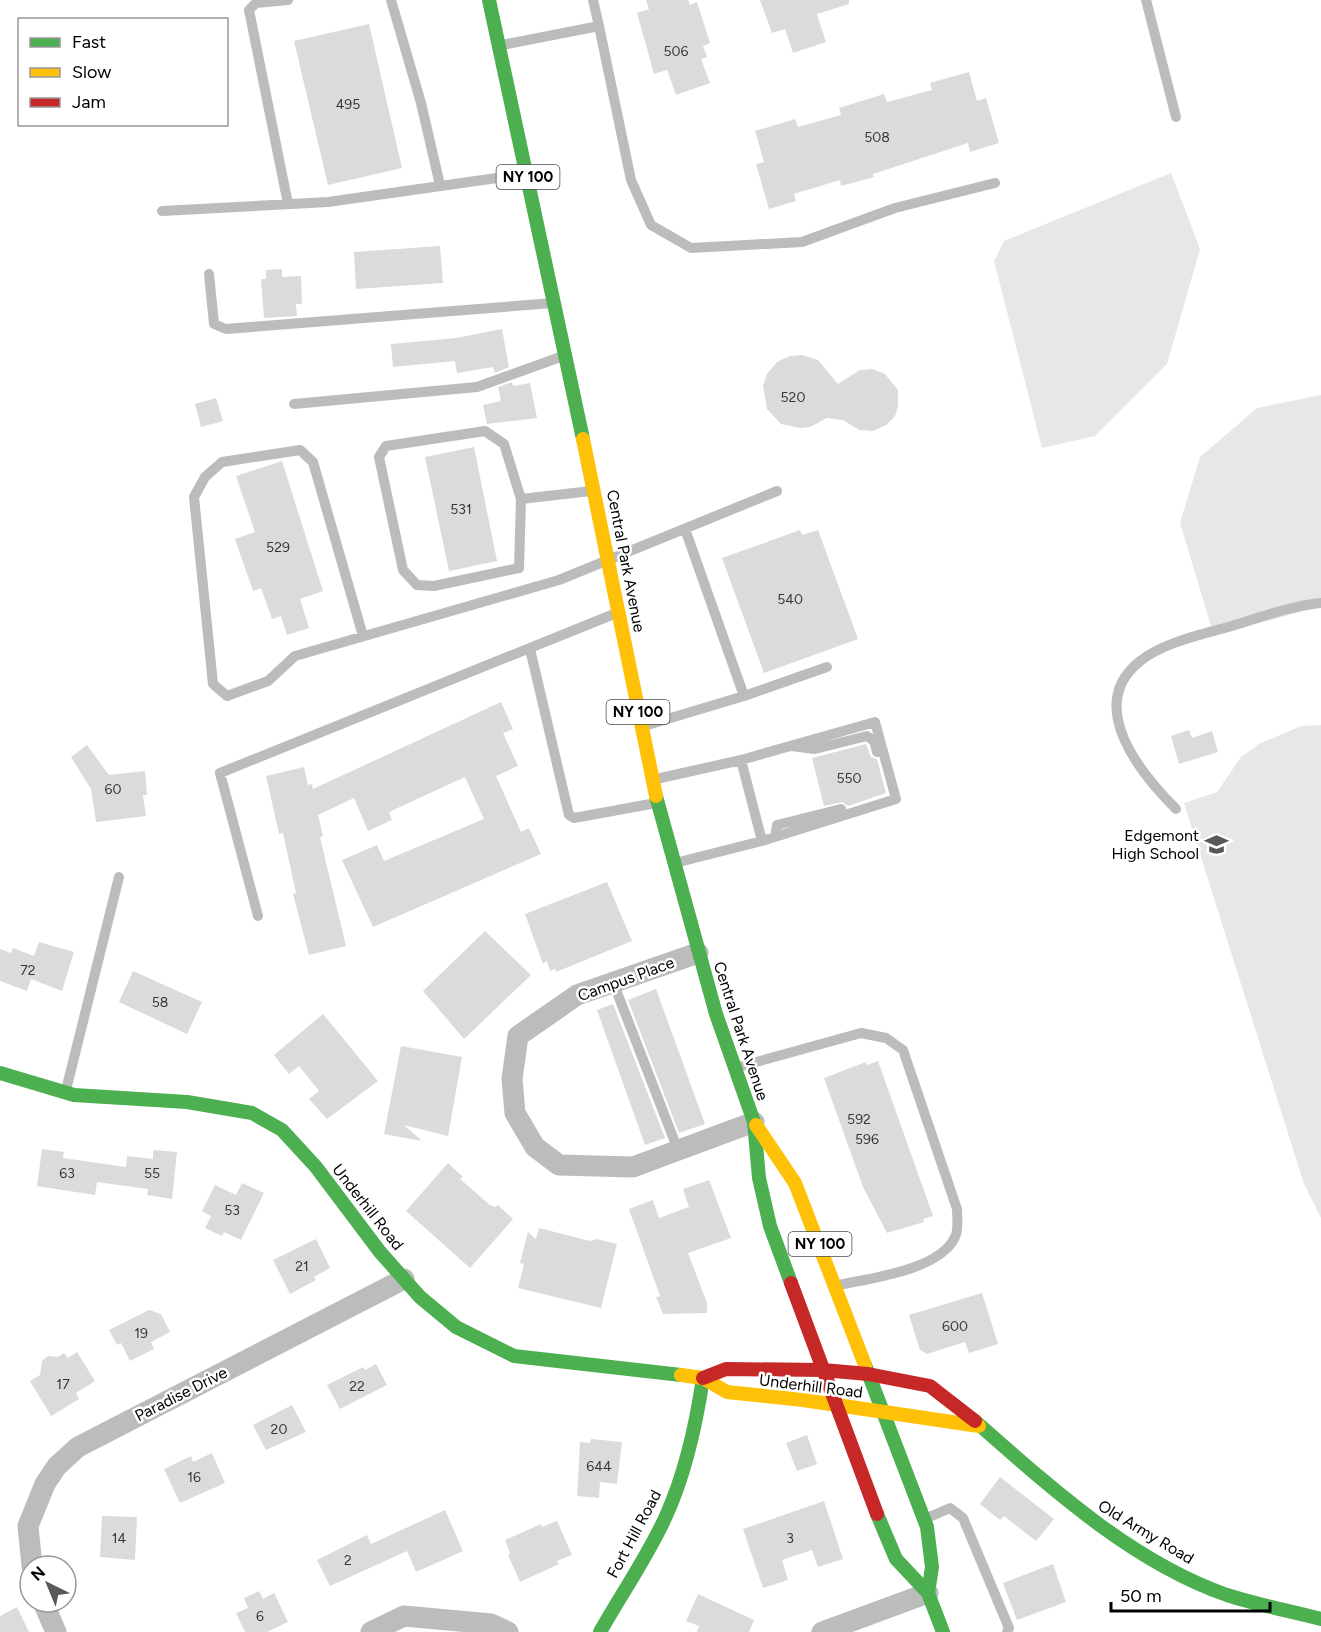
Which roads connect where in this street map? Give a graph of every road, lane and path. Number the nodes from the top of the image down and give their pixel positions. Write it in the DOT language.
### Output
graph roads {
  1 [pos="288,0"];
  2 [pos="391,0"];
  3 [pos="489,0"];
  4 [pos="593,0"];
  5 [pos="1146,0"];
  6 [pos="599,26"];
  7 [pos="499,45"];
  8 [pos="1176,117"];
  9 [pos="527,174"];
  10 [pos="995,183"];
  11 [pos="440,185"];
  12 [pos="288,204"];
  13 [pos="162,211"];
  14 [pos="209,274"];
  15 [pos="556,303"];
  16 [pos="567,355"];
  17 [pos="294,404"];
  18 [pos="594,490"];
  19 [pos="777,491"];
  20 [pos="521,499"];
  21 [pos="685,529"];
  22 [pos="608,559"];
  23 [pos="1321,603"];
  24 [pos="619,613"];
  25 [pos="363,636"];
  26 [pos="530,649"];
  27 [pos="827,667"];
  28 [pos="744,696"];
  29 [pos="641,727"];
  30 [pos="790,746"];
  31 [pos="741,760"];
  32 [pos="652,780"];
  33 [pos="657,802"];
  34 [pos="1176,809"];
  35 [pos="775,837"];
  36 [pos="762,841"];
  37 [pos="673,864"];
  38 [pos="119,877"];
  39 [pos="258,916"];
  40 [pos="698,952"];
  41 [pos="613,982"];
  42 [pos="734,1068"];
  43 [pos="0,1072"];
  44 [pos="66,1093"];
  45 [pos="754,1122"];
  46 [pos="678,1150"];
  47 [pos="404,1279"];
  48 [pos="835,1286"];
  49 [pos="823,1370"];
  50 [pos="868,1374"];
  51 [pos="703,1378"];
  52 [pos="836,1405"];
  53 [pos="882,1411"];
  54 [pos="979,1426"];
  55 [pos="924,1519"];
  56 [pos="31,1554"];
  57 [pos="928,1593"];
  58 [pos="48,1614"];
  59 [pos="1321,1619"];
  60 [pos="847,1627"];
  61 [pos="56,1632"];
  62 [pos="371,1632"];
  63 [pos="508,1632"];
  64 [pos="600,1632"];
  65 [pos="822,1632"];
  66 [pos="943,1632"];
  67 [pos="1006,1632"];
  1 -- 12 [label="lane"];
  2 -- 11 [label="lane"];
  3 -- 7 [label="main road, Central Park Avenue / NY 100"];
  4 -- 6 [label="lane"];
  5 -- 8 [label="lane"];
  6 -- 7 [label="lane"];
  6 -- 10 [label="lane"];
  7 -- 9 [label="main road, Central Park Avenue / NY 100"];
  9 -- 11 [label="lane"];
  9 -- 15 [label="main road, Central Park Avenue / NY 100"];
  11 -- 12 [label="lane"];
  12 -- 13 [label="lane"];
  14 -- 15 [label="lane"];
  15 -- 16 [label="main road, Central Park Avenue / NY 100"];
  16 -- 17 [label="lane"];
  16 -- 18 [label="main road, Central Park Avenue / NY 100"];
  18 -- 20 [label="lane"];
  18 -- 22 [label="main road, Central Park Avenue / NY 100"];
  19 -- 21 [label="lane"];
  20 -- 20 [label="lane"];
  21 -- 22 [label="lane"];
  21 -- 28 [label="lane"];
  22 -- 24 [label="main road, Central Park Avenue / NY 100"];
  22 -- 25 [label="lane"];
  23 -- 34 [label="lane"];
  24 -- 26 [label="lane"];
  24 -- 29 [label="main road, Central Park Avenue / NY 100"];
  25 -- 25 [label="lane"];
  26 -- 33 [label="lane"];
  26 -- 39 [label="lane"];
  27 -- 28 [label="lane"];
  28 -- 29 [label="lane"];
  29 -- 32 [label="main road, Central Park Avenue / NY 100"];
  30 -- 31 [label="lane"];
  30 -- 35 [label="lane"];
  30 -- 35 [label="lane"];
  31 -- 32 [label="lane"];
  31 -- 36 [label="lane"];
  32 -- 33 [label="main road, Central Park Avenue / NY 100"];
  33 -- 37 [label="main road, Central Park Avenue / NY 100"];
  35 -- 36 [label="lane"];
  36 -- 37 [label="lane"];
  37 -- 40 [label="main road, Central Park Avenue / NY 100"];
  38 -- 44 [label="lane"];
  40 -- 41 [label="street, Campus Place"];
  40 -- 42 [label="main road, Central Park Avenue / NY 100"];
  41 -- 46 [label="lane"];
  41 -- 46 [label="street, Campus Place"];
  42 -- 45 [label="main road, Central Park Avenue / NY 100"];
  42 -- 48 [label="lane"];
  43 -- 44 [label="main road, Underhill Road"];
  44 -- 47 [label="main road, Underhill Road"];
  45 -- 46 [label="street, Campus Place"];
  45 -- 48 [label="main road, Central Park Avenue / NY 100"];
  45 -- 49 [label="main road, Central Park Avenue / NY 100"];
  47 -- 51 [label="main road, Underhill Road"];
  47 -- 56 [label="street, Paradise Drive"];
  48 -- 50 [label="main road, Central Park Avenue / NY 100"];
  49 -- 50 [label="main road, Old Army Road"];
  49 -- 51 [label="main road, Underhill Road"];
  49 -- 52 [label="main road, Central Park Avenue / NY 100"];
  50 -- 53 [label="main road, Central Park Avenue / NY 100"];
  50 -- 54 [label="main road, Old Army Road"];
  51 -- 52 [label="main road, Underhill Road"];
  51 -- 64 [label="main road, Fort Hill Road"];
  52 -- 53 [label="main road, Underhill Road"];
  52 -- 57 [label="main road, Central Park Avenue / NY 100"];
  53 -- 54 [label="main road"];
  53 -- 55 [label="main road, Central Park Avenue / NY 100"];
  54 -- 59 [label="main road, Old Army Road"];
  55 -- 57 [label="main road, Central Park Avenue / NY 100"];
  55 -- 67 [label="lane"];
  57 -- 60 [label="street"];
  57 -- 66 [label="main road, Central Park Avenue / NY 100"];
  58 -- 61 [label="street"];
  60 -- 65 [label="street"];
  62 -- 63 [label="street"];
}
